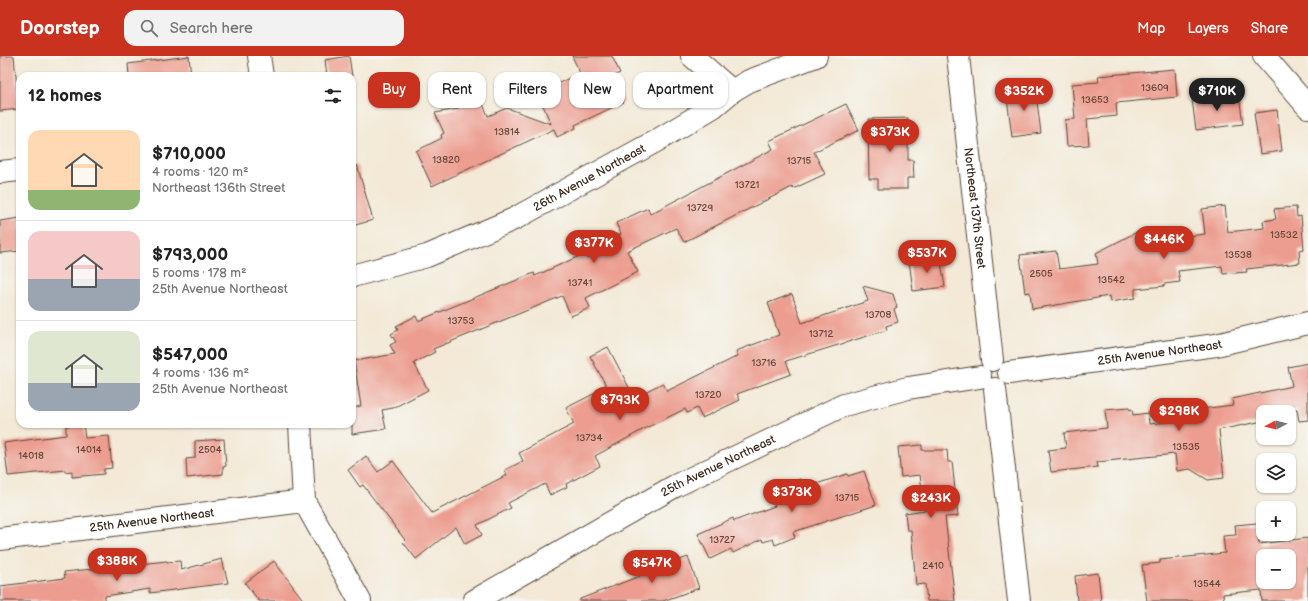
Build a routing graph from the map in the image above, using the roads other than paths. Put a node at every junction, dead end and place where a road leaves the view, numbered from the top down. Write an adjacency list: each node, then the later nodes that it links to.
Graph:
1 (259, 56): 6 (street)
2 (692, 56): 7 (street)
3 (816, 56): 7 (street, 26th Avenue Northeast)
4 (958, 56): 13 (street, Northeast 137th Street)
5 (1264, 56): 8 (street)
6 (261, 72)
7 (732, 91): 11 (street, 26th Avenue Northeast)
8 (1308, 107)
9 (16, 170): 10 (street)
10 (0, 172)
11 (356, 275)
12 (1308, 323): 13 (street, 25th Avenue Northeast)
13 (994, 375): 18 (street, 25th Avenue Northeast); 19 (street, Northeast 137th Street)
14 (300, 428): 15 (street)
15 (304, 501): 16 (street, 25th Avenue Northeast); 17 (street)
16 (0, 539)
17 (360, 601)
18 (474, 601)
19 (1019, 601)

